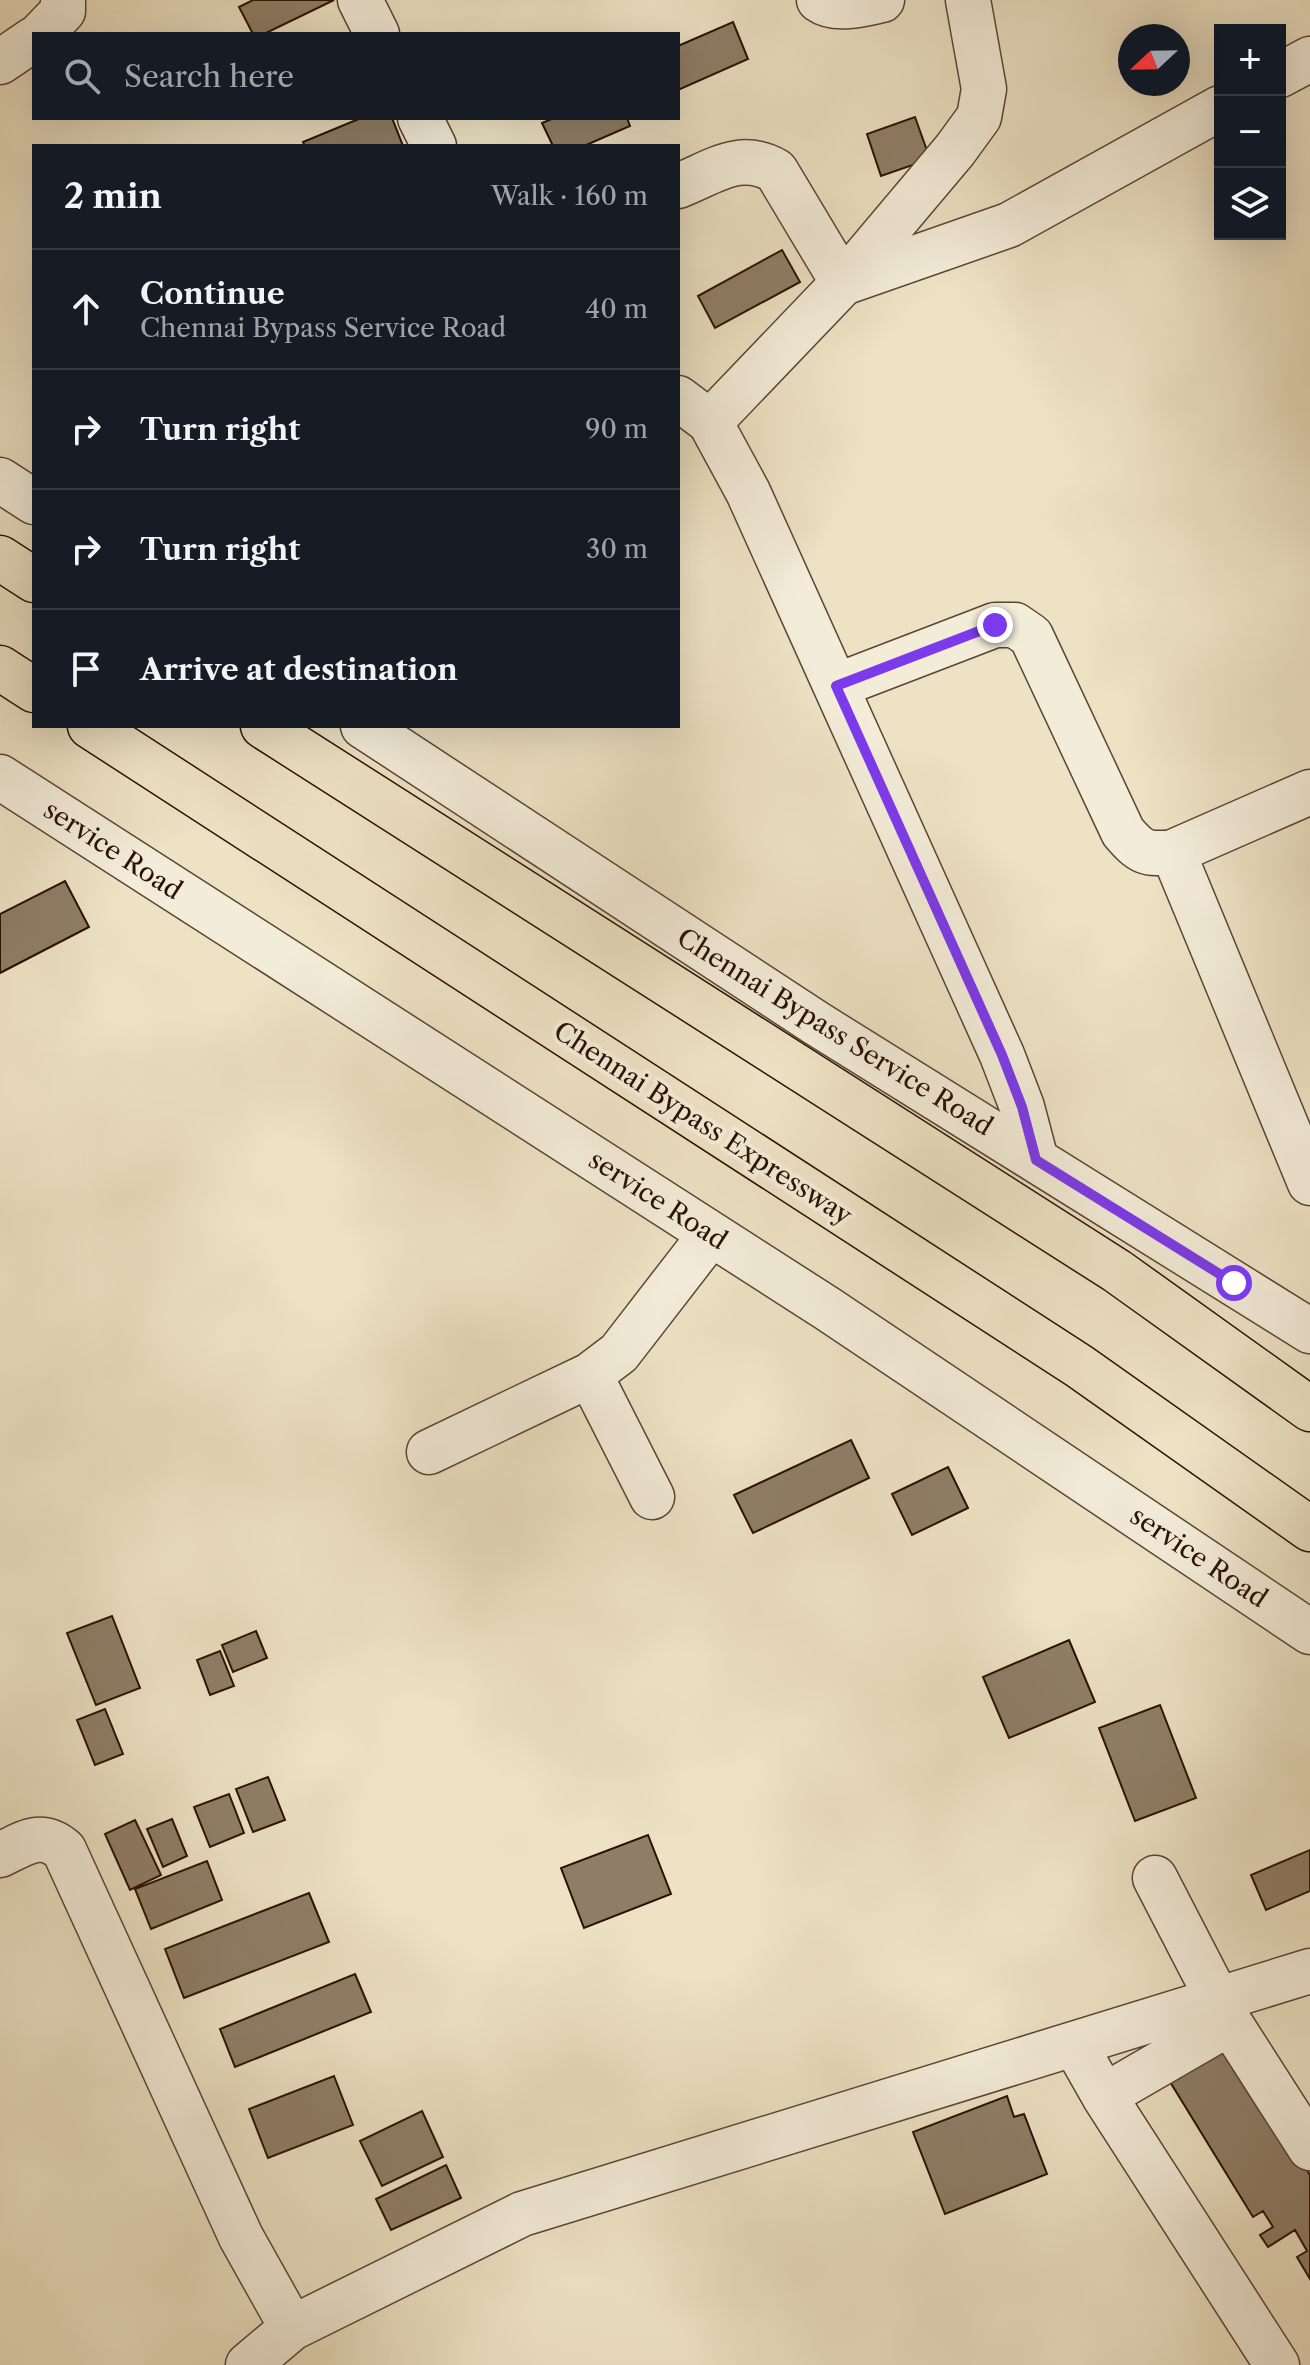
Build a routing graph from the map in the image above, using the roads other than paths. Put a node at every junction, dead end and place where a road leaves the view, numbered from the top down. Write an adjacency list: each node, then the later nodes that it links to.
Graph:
1 (63, 0): 6 (street)
2 (360, 0): 7 (street)
3 (819, 0): 4 (street)
4 (882, 0)
5 (968, 0): 16 (street)
6 (43, 32)
7 (376, 32)
8 (32, 40): 10 (street)
9 (1310, 59): 11 (street)
10 (0, 62)
11 (1286, 72)
12 (1214, 111): 16 (street)
13 (421, 120): 14 (street)
14 (433, 144)
15 (680, 185): 16 (street)
16 (843, 283): 17 (street)
17 (694, 410): 23 (street)
18 (0, 480): 19 (street)
19 (32, 501)
20 (0, 558): 21 (highway)
21 (32, 579)
22 (0, 668): 24 (highway)
23 (836, 686): 30 (street); 31 (street)
24 (32, 689)
25 (93, 728): 39 (highway, Chennai Bypass Expressway)
26 (266, 728): 36 (highway)
27 (366, 728): 31 (street, Chennai Bypass Service Road)
28 (0, 777): 33 (street, service Road)
29 (1310, 792): 30 (street)
30 (1173, 852): 32 (street)
31 (1036, 1160): 34 (street, Chennai Bypass Service Road)
32 (1310, 1183)
33 (711, 1234): 35 (street); 40 (street, service Road)
34 (1310, 1331)
35 (590, 1375): 37 (street); 38 (street)
36 (1310, 1409)
37 (429, 1452)
38 (652, 1497)
39 (1310, 1529)
40 (1310, 1632)
41 (0, 1855): 48 (street)
42 (1155, 1878): 44 (street)
43 (1310, 1971): 44 (street)
44 (1223, 2011): 45 (street); 46 (street); 47 (street)
45 (1075, 2045): 46 (street); 48 (street)
46 (1104, 2096): 50 (street)
47 (1310, 2148)
48 (292, 2328): 49 (street)
49 (248, 2365)
50 (1277, 2365)

